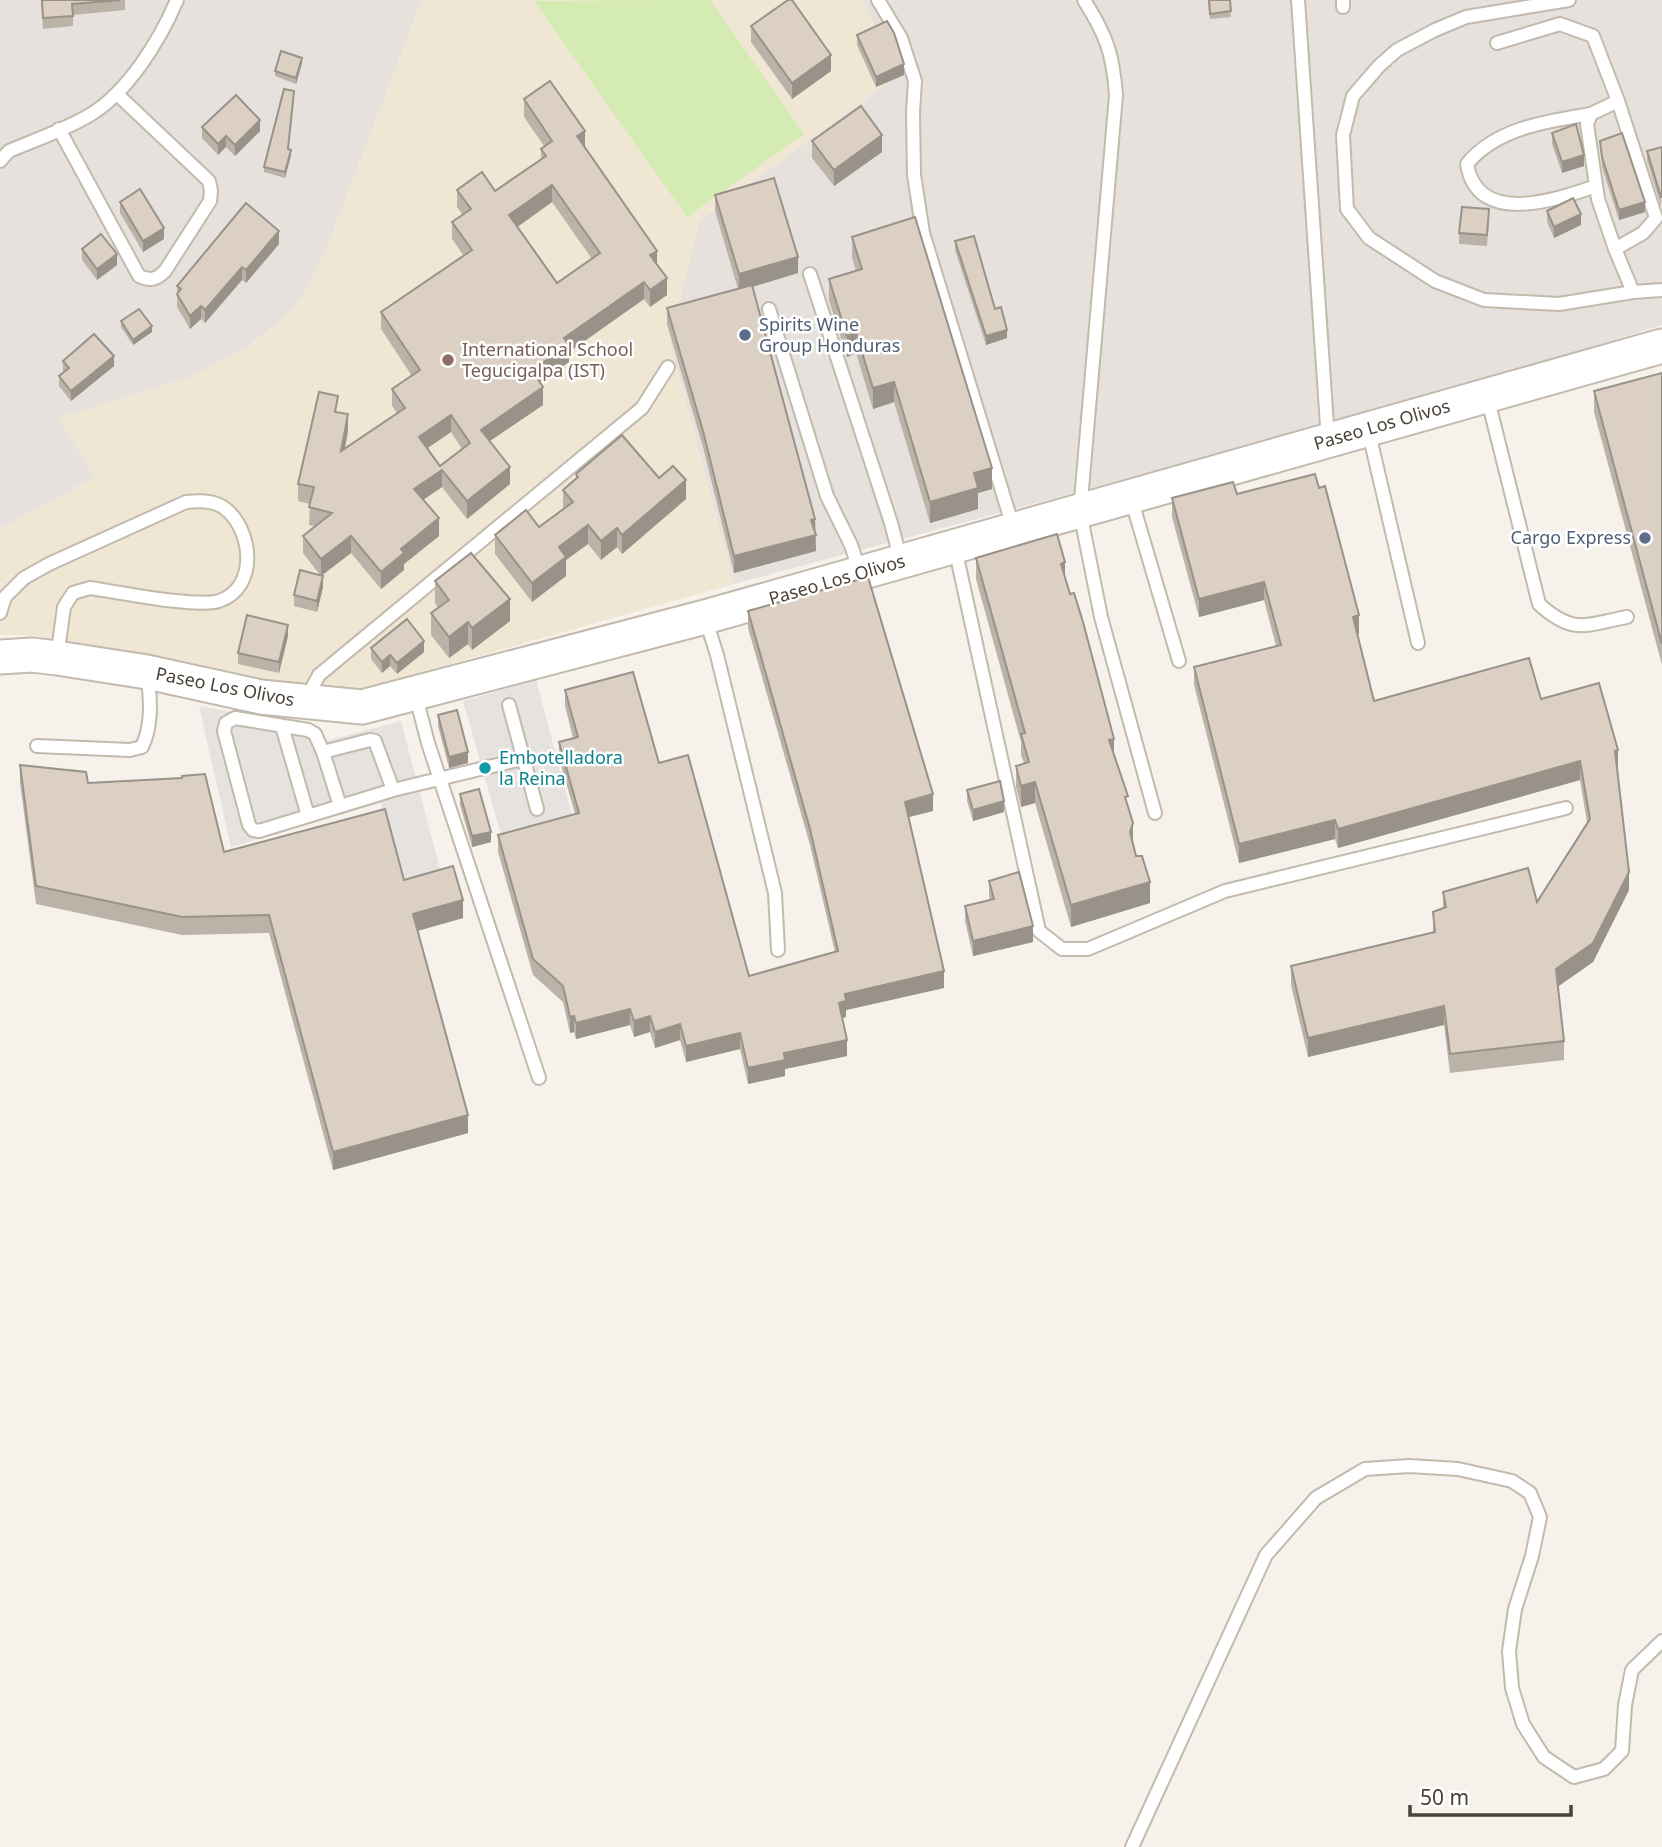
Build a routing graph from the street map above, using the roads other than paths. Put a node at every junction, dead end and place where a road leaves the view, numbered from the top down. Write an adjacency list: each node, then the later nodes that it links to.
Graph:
1 (177, 0): 7 (lane)
2 (878, 0): 25 (lane)
3 (1084, 0): 24 (lane)
4 (1298, 0): 22 (lane)
5 (1569, 0): 16 (lane)
6 (1497, 43): 8 (lane)
7 (117, 94): 10 (lane); 10 (lane)
8 (1618, 101): 9 (lane); 13 (lane)
9 (1591, 114): 12 (lane); 12 (lane)
10 (59, 129): 11 (lane)
11 (0, 161)
12 (1597, 186): 13 (lane)
13 (1615, 249): 16 (lane)
14 (810, 274): 27 (lane)
15 (1662, 290): 16 (lane)
16 (1633, 292)
17 (769, 309): 28 (lane)
18 (1662, 346): 20 (street, Paseo Los Olivos)
19 (668, 367): 39 (lane)
20 (1486, 396): 21 (street, Paseo Los Olivos); 31 (lane)
21 (1368, 429): 22 (street, Paseo Los Olivos); 32 (lane)
22 (1328, 441): 23 (street, Paseo Los Olivos)
23 (1131, 498): 24 (street, Paseo Los Olivos); 35 (lane)
24 (1080, 512): 25 (street, Paseo Los Olivos); 48 (lane)
25 (1014, 531): 26 (street, Paseo Los Olivos)
26 (955, 547): 27 (street, Paseo Los Olivos); 46 (lane)
27 (901, 562): 28 (street, Paseo Los Olivos)
28 (860, 572): 30 (street, Paseo Los Olivos)
29 (0, 613): 34 (lane)
30 (705, 617): 37 (street, Paseo Los Olivos); 50 (lane)
31 (1627, 617)
32 (1418, 643)
33 (0, 653): 34 (street, Paseo Los Olivos)
34 (57, 658): 36 (street, Paseo Los Olivos)
35 (1179, 662)
36 (147, 672): 39 (street, Paseo Los Olivos); 40 (lane)
37 (415, 693): 39 (street, Paseo Los Olivos); 43 (lane)
38 (509, 705): 42 (lane)
39 (293, 714): 41 (lane); 49 (lane); 49 (lane)
40 (37, 746)
41 (323, 752): 44 (lane); 45 (lane)
42 (522, 759): 43 (lane); 47 (lane)
43 (441, 779): 44 (lane); 51 (lane)
44 (393, 790): 45 (lane)
45 (340, 806): 49 (lane)
46 (1566, 808)
47 (537, 809)
48 (1155, 813)
49 (308, 816)
50 (778, 950)
51 (539, 1078)
52 (1662, 1641): 53 (lane)
53 (1132, 1847)

